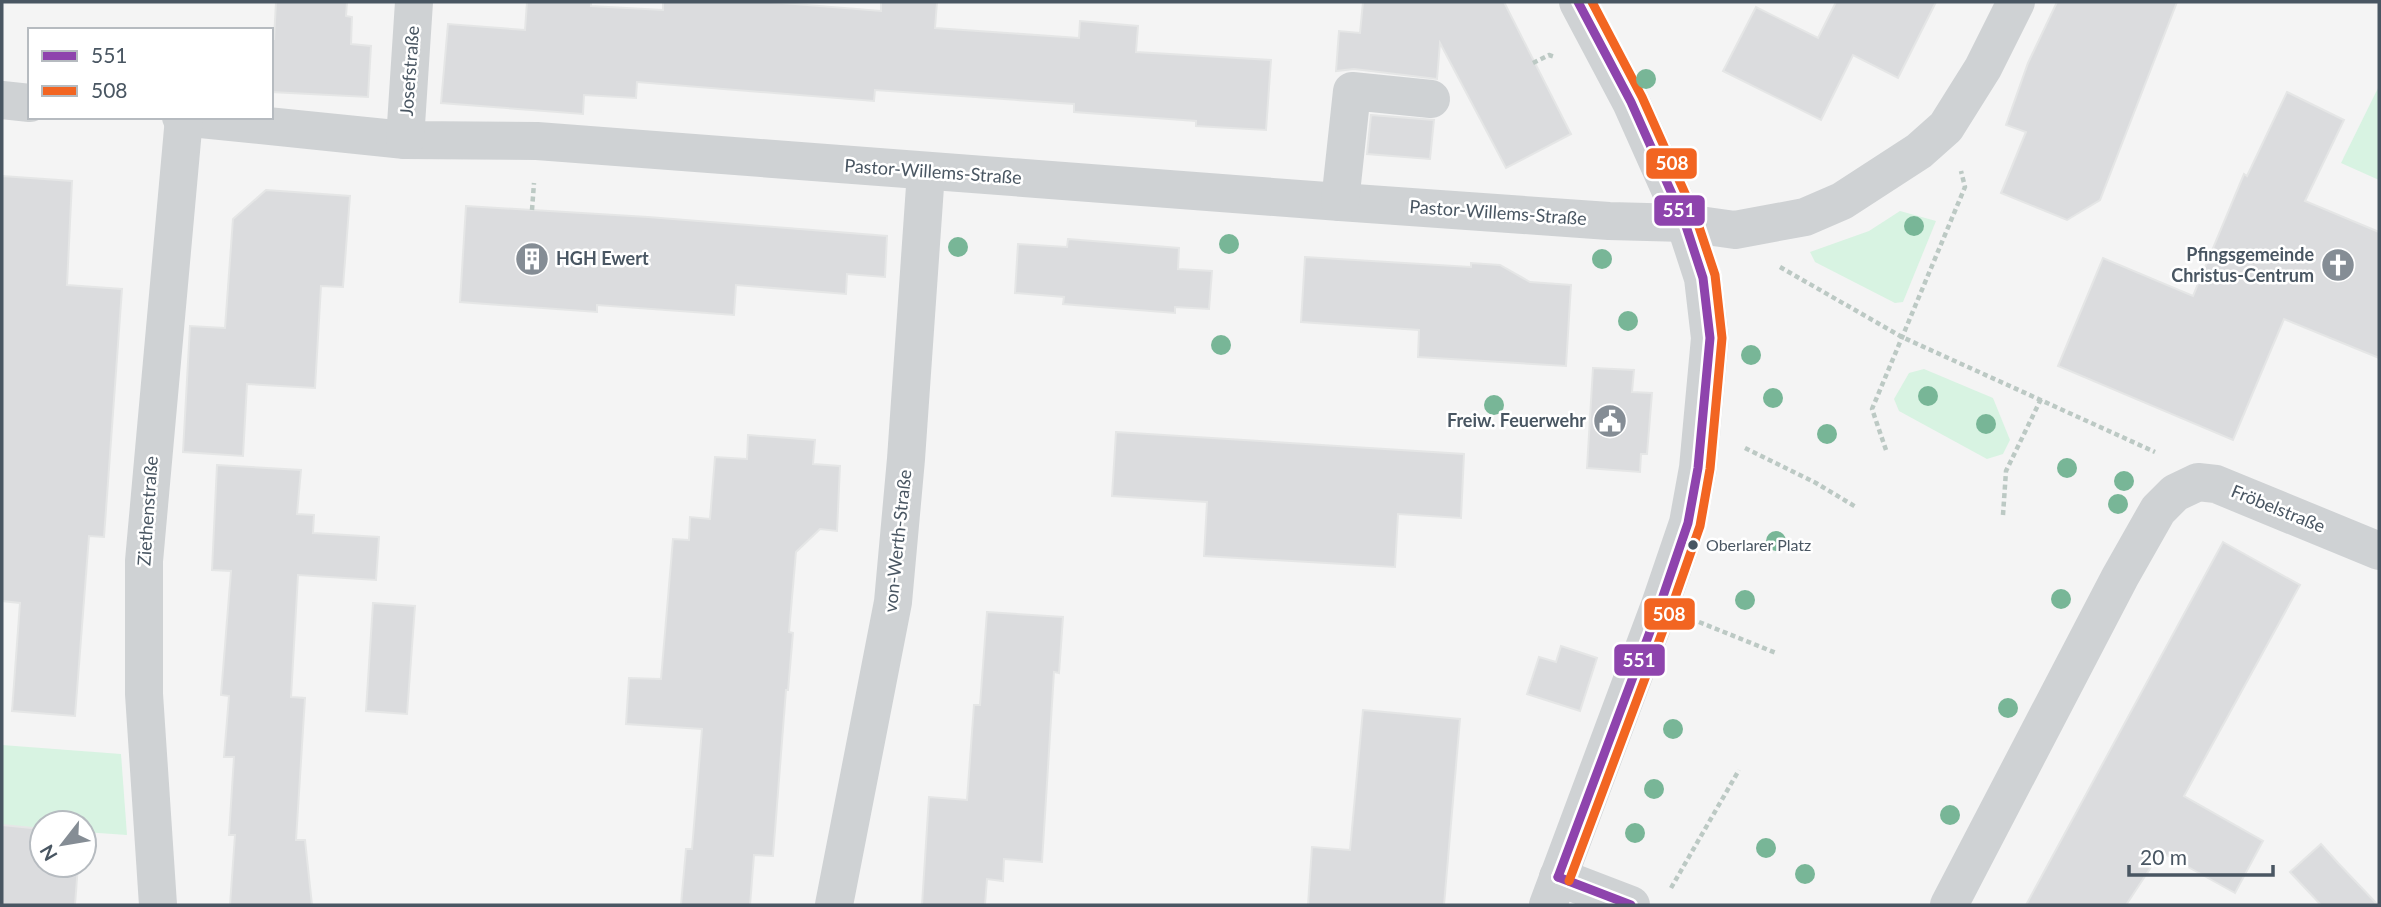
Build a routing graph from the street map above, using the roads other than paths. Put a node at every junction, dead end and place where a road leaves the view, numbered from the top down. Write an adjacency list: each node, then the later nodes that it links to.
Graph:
1 (414, 2): 9 (street, Josefstraße)
2 (1578, 2): 12 (street)
3 (2016, 2): 12 (street, Pastor-Willems-Straße)
4 (1431, 99): 11 (street)
5 (2, 100): 6 (street)
6 (28, 103)
7 (183, 119): 16 (street, Ziethenstraße)
8 (202, 119): 9 (street, Pastor-Willems-Straße)
9 (405, 140): 10 (street, Pastor-Willems-Straße)
10 (926, 172): 11 (street, Pastor-Willems-Straße); 17 (street, von-Werth-Straße)
11 (1340, 202): 12 (street, Pastor-Willems-Straße)
12 (1685, 223): 14 (street)
13 (2379, 551): 18 (street, Fröbelstraße)
14 (1553, 891): 15 (street)
15 (1649, 900)
16 (158, 905)
17 (834, 905)
18 (1949, 905)

